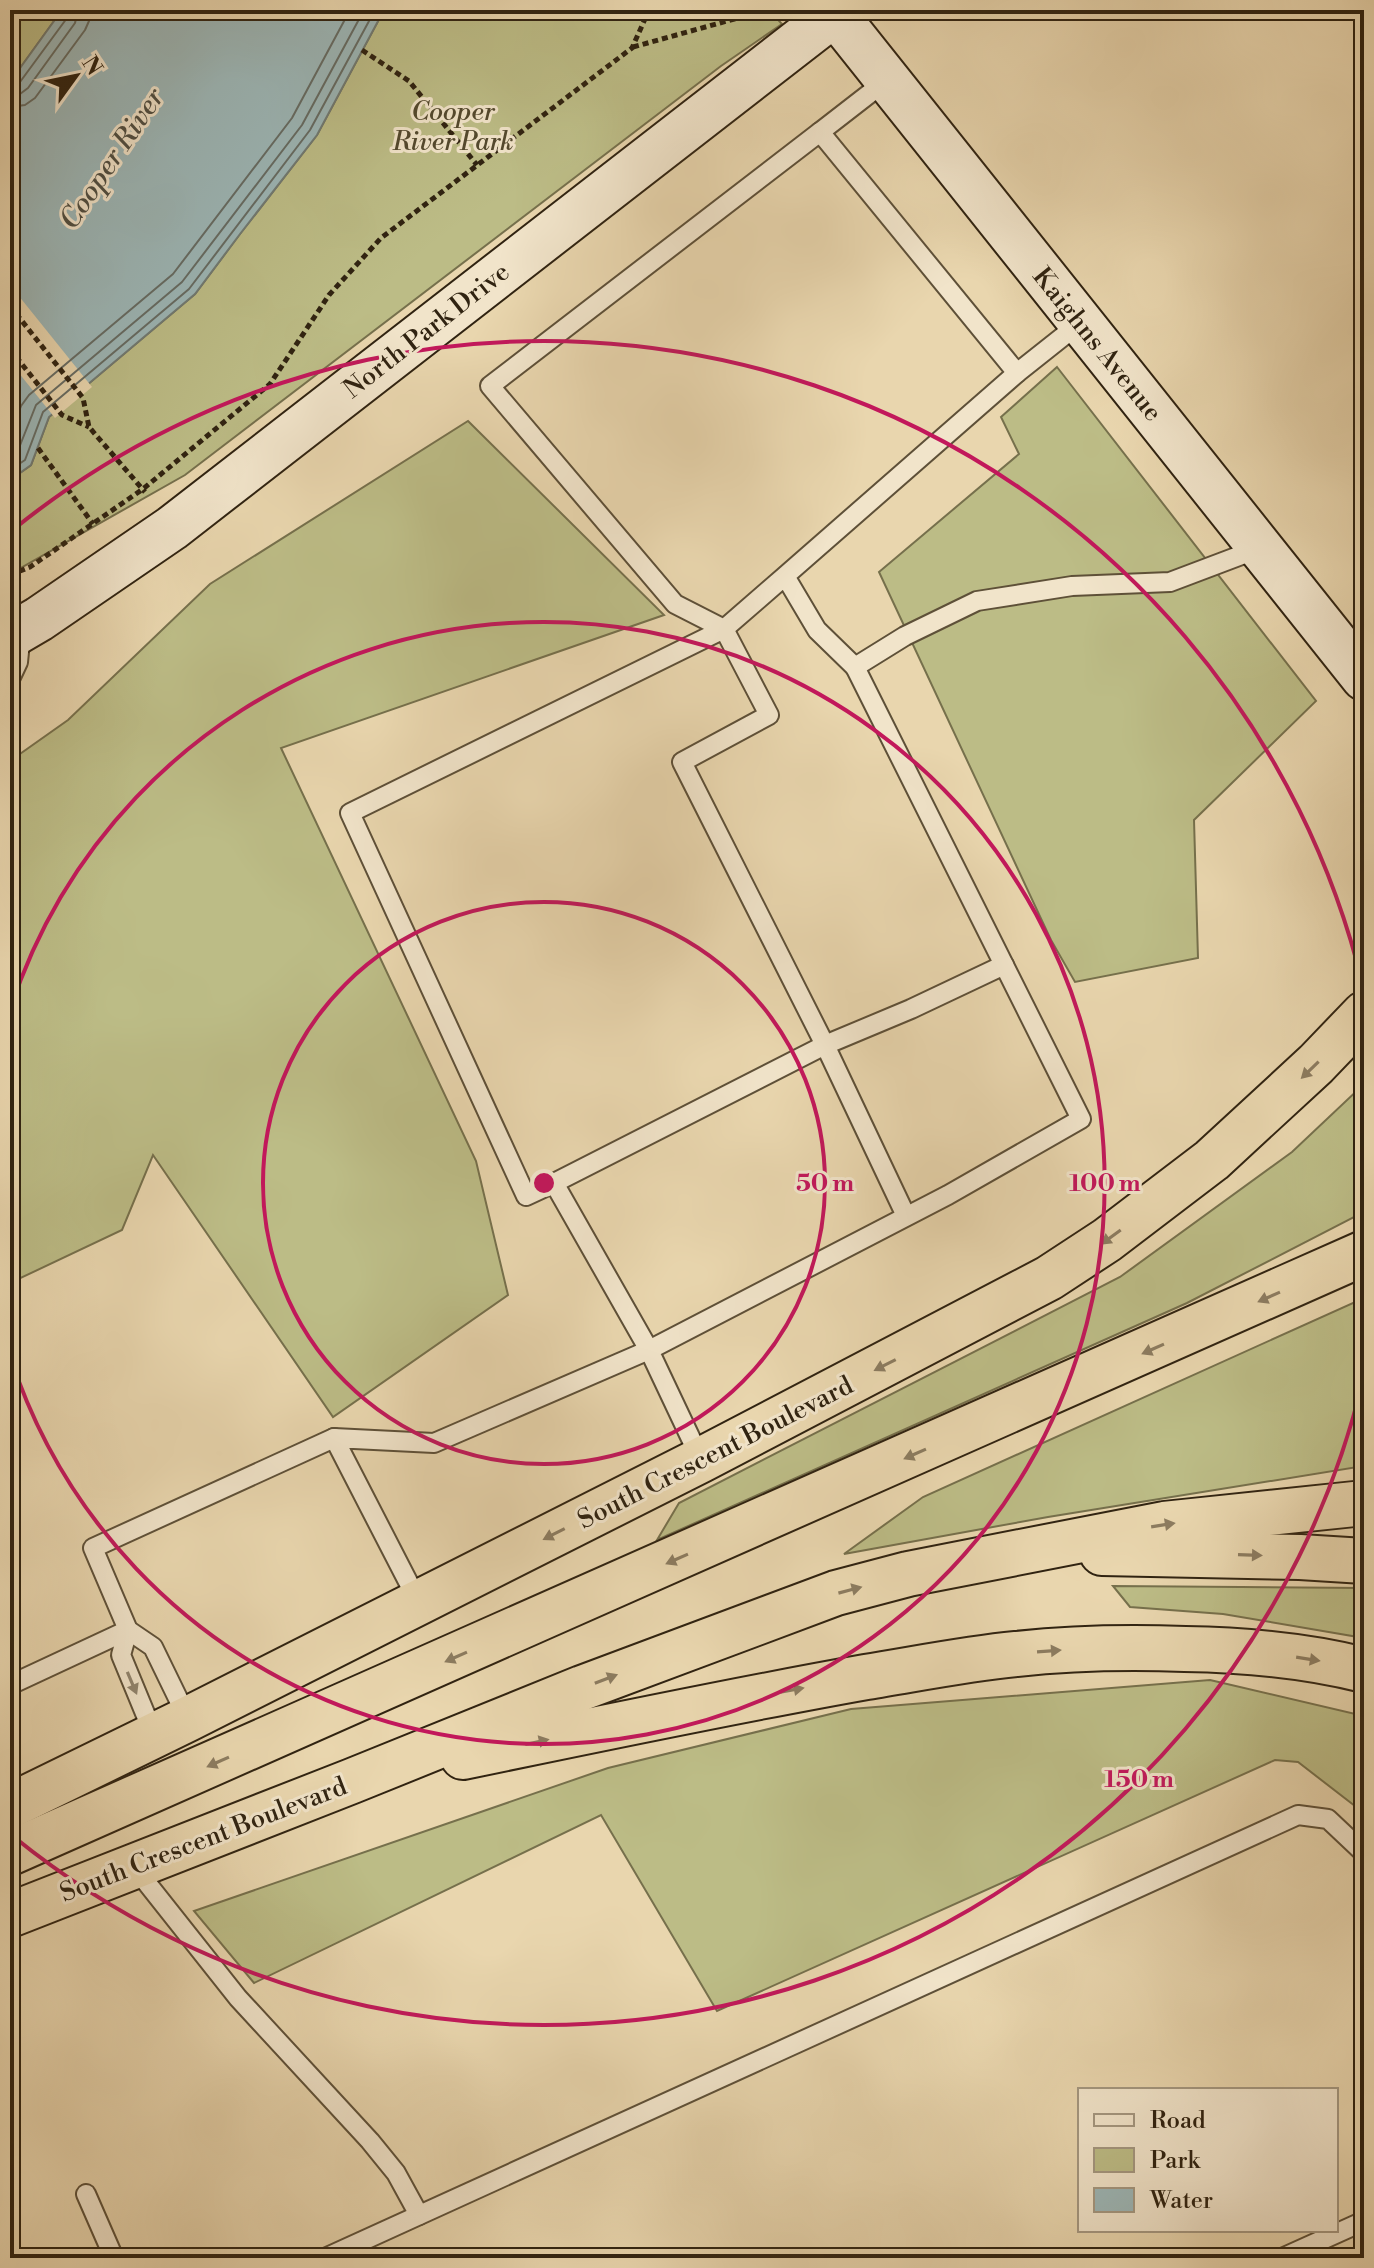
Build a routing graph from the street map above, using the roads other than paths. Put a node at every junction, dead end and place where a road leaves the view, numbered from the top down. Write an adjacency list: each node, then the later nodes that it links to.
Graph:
1 (833, 12): 2 (street, Kaighns Avenue); 9 (street, North Park Drive)
2 (887, 80): 3 (lane); 4 (street, Kaighns Avenue)
3 (820, 132): 5 (lane); 8 (lane)
4 (1080, 322): 5 (lane); 6 (street, Kaighns Avenue)
5 (1017, 373): 7 (lane)
6 (1260, 548): 10 (lane); 11 (street, Kaighns Avenue)
7 (785, 576): 8 (lane); 10 (lane)
8 (724, 629): 15 (lane); 16 (lane)
9 (16, 632): 12 (lane)
10 (855, 667): 13 (lane)
11 (1364, 678)
12 (10, 679)
13 (1004, 965): 15 (lane); 17 (lane)
14 (1364, 1014): 21 (highway, South Crescent Boulevard, one-way to 21)
15 (825, 1045): 16 (lane); 17 (lane)
16 (554, 1183): 19 (lane)
17 (906, 1216): 19 (lane)
18 (1364, 1253): 32 (highway, one-way to 32)
19 (649, 1350): 20 (lane); 21 (lane)
20 (334, 1438): 25 (lane); 26 (lane)
21 (701, 1460): 25 (highway, South Crescent Boulevard, one-way to 25)
22 (1364, 1503): 23 (highway, South Crescent Boulevard, one-way to 22)
23 (1032, 1551): 24 (highway, one-way to 24); 30 (highway, South Crescent Boulevard, one-way to 23)
24 (1364, 1561)
25 (419, 1603): 29 (highway, South Crescent Boulevard)
26 (128, 1630): 28 (lane); 29 (lane); 29 (lane, one-way to 29)
27 (1364, 1670): 30 (highway, one-way to 27)
28 (10, 1685)
29 (171, 1727): 31 (highway, South Crescent Boulevard)
30 (352, 1781): 34 (highway, South Crescent Boulevard)
31 (10, 1806)
32 (10, 1853)
33 (1364, 1853): 37 (lane)
34 (134, 1865): 35 (highway, South Crescent Boulevard); 37 (lane)
35 (10, 1915)
36 (86, 2194): 41 (lane)
37 (419, 2215): 42 (lane)
38 (1364, 2221): 43 (lane)
39 (10, 2251): 40 (lane)
40 (13, 2258)
41 (114, 2258)
42 (325, 2258)
43 (1282, 2258)

